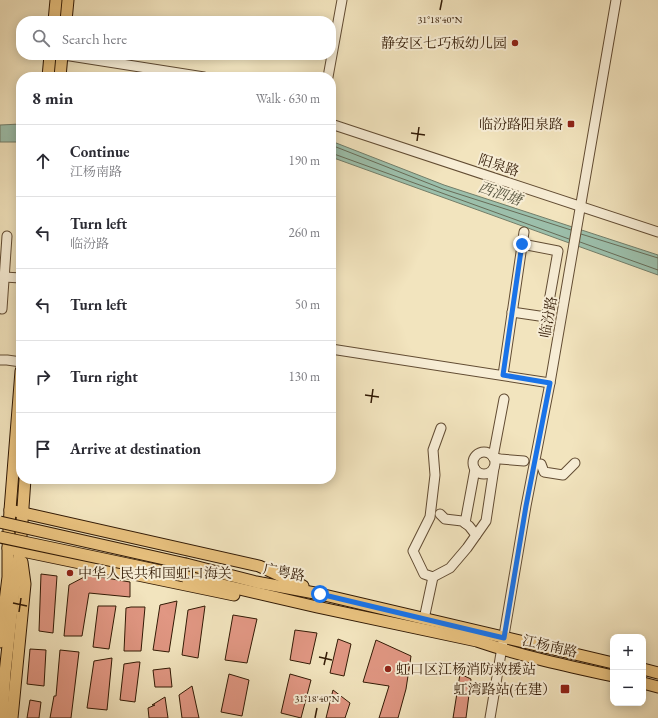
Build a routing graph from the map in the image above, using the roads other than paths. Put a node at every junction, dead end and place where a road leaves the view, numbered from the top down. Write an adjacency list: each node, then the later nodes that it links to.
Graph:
1 (56, 0): 5 (main road)
2 (68, 0): 6 (main road)
3 (342, 0): 7 (street)
4 (616, 0): 17 (street, 临汾路)
5 (54, 16)
6 (66, 16)
7 (336, 33)
8 (50, 60): 12 (main road)
9 (62, 60): 13 (main road)
10 (95, 60): 14 (street)
11 (331, 60): 15 (street)
12 (48, 72)
13 (61, 72)
14 (172, 72)
15 (329, 72)
16 (336, 126): 17 (street, 阳泉路)
17 (580, 209): 19 (street, 阳泉路); 30 (street, 临汾路)
18 (524, 232): 21 (street)
19 (658, 232)
20 (7, 236): 22 (street)
21 (522, 244): 25 (street); 25 (street)
22 (2, 277): 23 (street); 24 (street)
23 (16, 278)
24 (2, 309)
25 (512, 312): 29 (street)
26 (336, 350): 29 (street)
27 (0, 360): 28 (street)
28 (16, 361)
29 (503, 375): 30 (street)
30 (550, 383): 55 (street, 临汾路)
31 (504, 399): 34 (street)
32 (442, 428): 50 (street)
33 (16, 434): 41 (main road)
34 (493, 457): 35 (street); 38 (street); 39 (street)
35 (524, 461)
36 (575, 463): 37 (street)
37 (541, 464)
38 (494, 468): 39 (street); 46 (street)
39 (475, 469): 45 (street)
40 (25, 484): 42 (main road)
41 (10, 510): 42 (main road, 广粤路); 48 (main road)
42 (23, 513): 49 (main road); 52 (main road, 广粤路)
43 (440, 514): 45 (street)
44 (0, 522): 52 (main road, 广粤路, bridge)
45 (466, 523): 46 (street)
46 (476, 535): 50 (street)
47 (0, 537): 53 (main road, 广粤路, bridge)
48 (8, 548): 49 (main road); 51 (main road); 56 (main road)
49 (20, 550): 53 (main road); 64 (main road); 65 (main road)
50 (433, 577): 54 (street)
51 (0, 591)
52 (320, 594): 54 (main road, 江杨南路)
53 (317, 607): 57 (main road, 江杨南路)
54 (424, 619): 55 (main road, 江杨南路)
55 (504, 638): 57 (street, 临汾路); 58 (main road, 江杨南路)
56 (0, 642)
57 (502, 650): 61 (main road, 江杨南路); 66 (street, 临汾路)
58 (610, 662)
59 (646, 671): 60 (main road)
60 (658, 673)
61 (610, 675)
62 (646, 684): 63 (main road)
63 (658, 687)
64 (2, 718)
65 (12, 718)
66 (490, 718)

